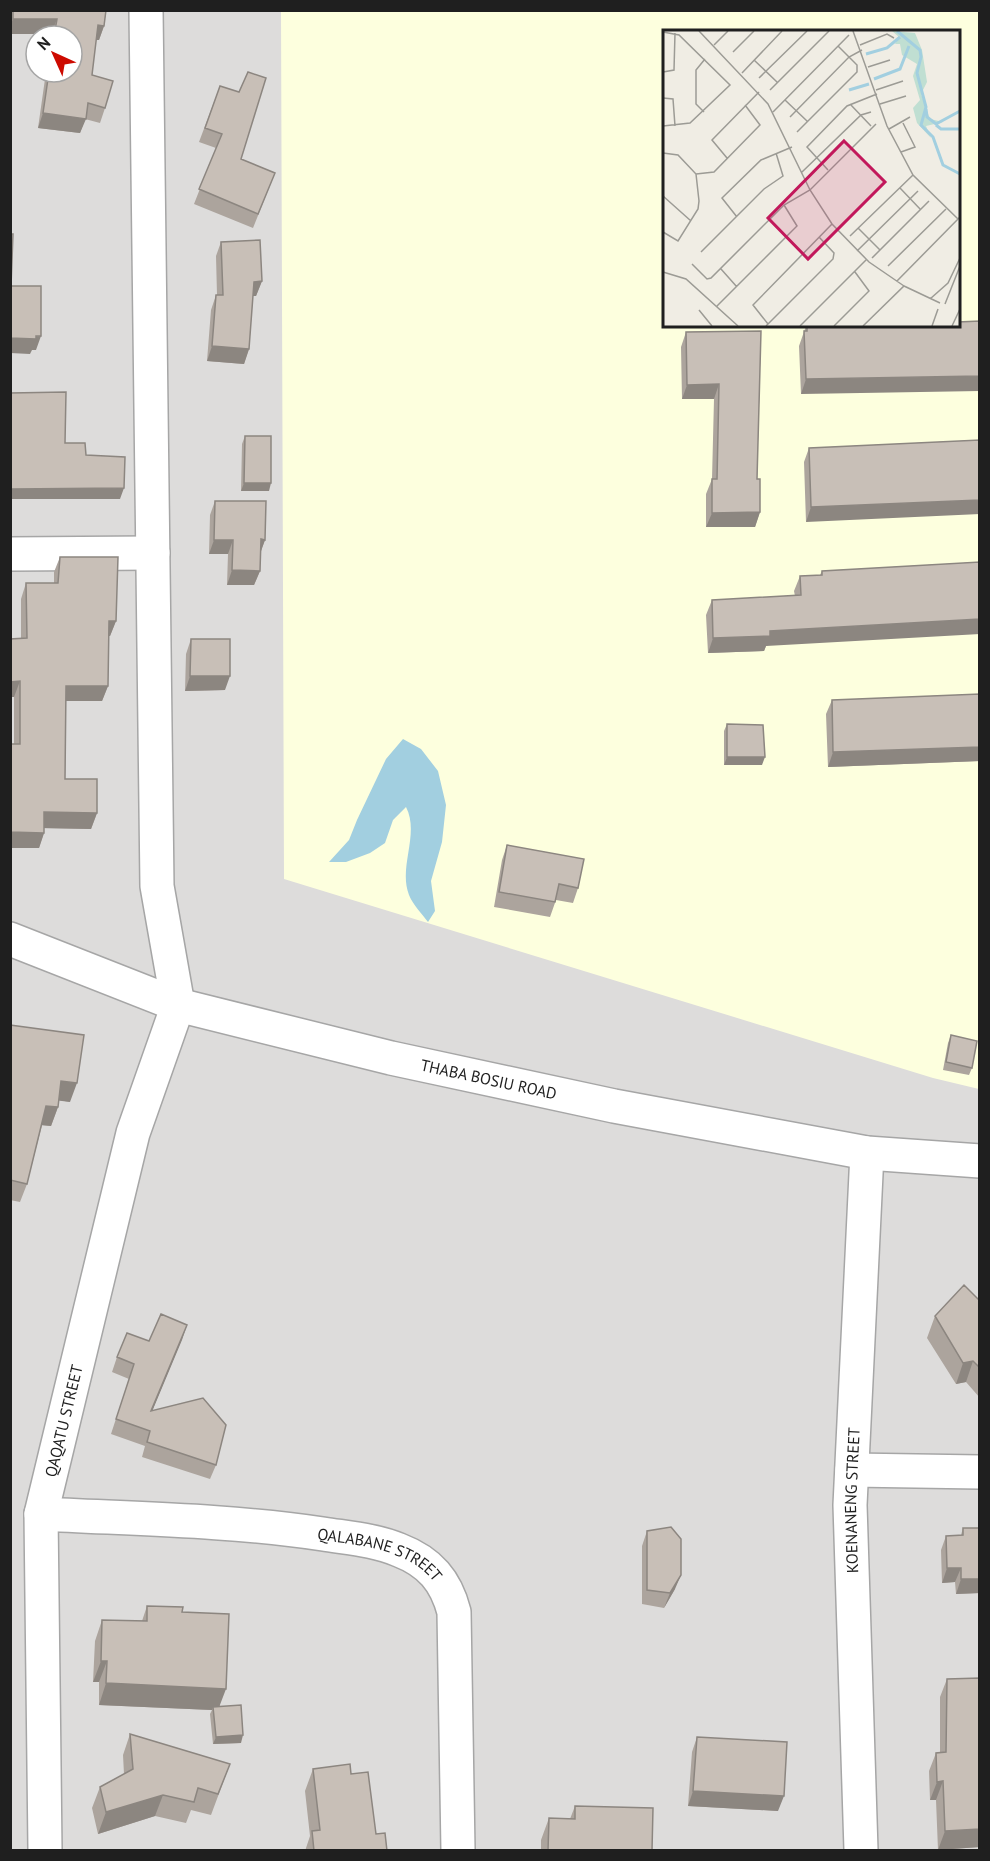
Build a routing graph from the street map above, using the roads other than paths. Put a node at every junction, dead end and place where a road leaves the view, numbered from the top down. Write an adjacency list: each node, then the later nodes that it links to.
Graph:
1 (146, 10): 2 (street)
2 (153, 553): 3 (street); 5 (street)
3 (10, 554)
4 (10, 939): 5 (street, THABA BOSIU ROAD)
5 (178, 1005): 6 (street, THABA BOSIU ROAD); 10 (street, QAQATU STREET)
6 (867, 1152): 7 (street, THABA BOSIU ROAD); 8 (street, KOENANENG STREET)
7 (980, 1161)
8 (852, 1470): 9 (street); 13 (street, KOENANENG STREET)
9 (980, 1472)
10 (41, 1514): 11 (street, QAQATU STREET); 12 (street, QALABANE STREET)
11 (45, 1851)
12 (458, 1851)
13 (861, 1851)

